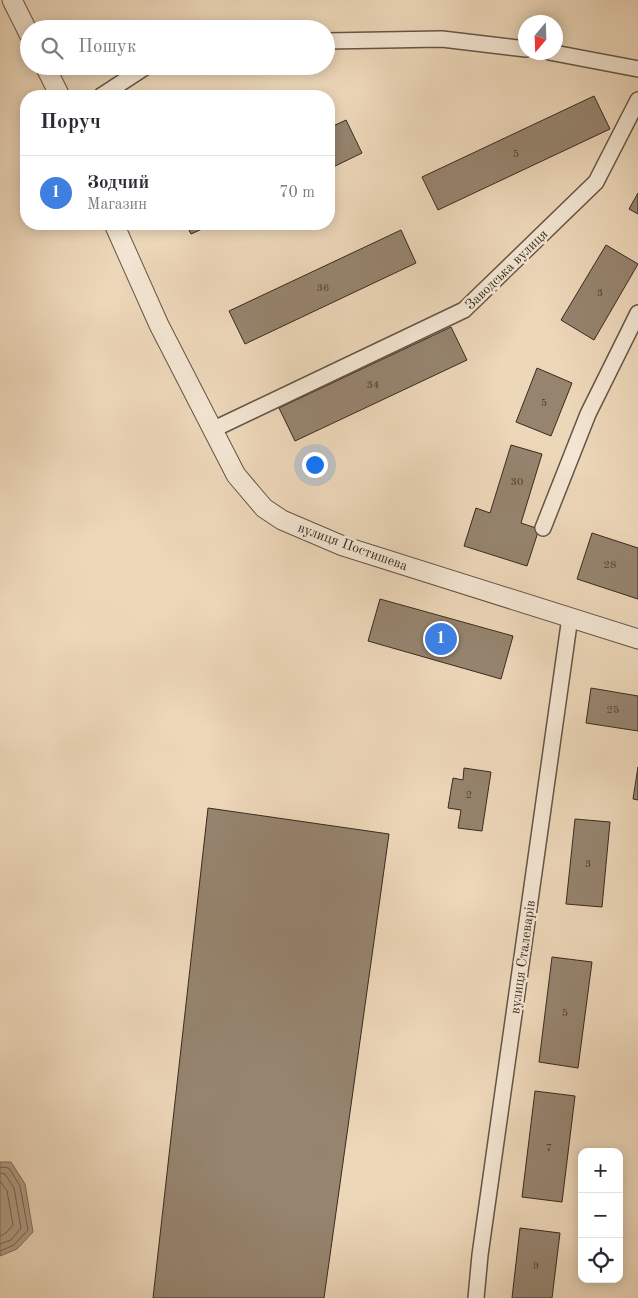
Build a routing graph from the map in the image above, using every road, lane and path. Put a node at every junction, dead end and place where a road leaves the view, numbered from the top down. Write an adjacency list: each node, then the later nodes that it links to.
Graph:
1 (12, 0): 2 (street)
2 (22, 20)
3 (335, 41): 4 (street)
4 (518, 48)
5 (563, 55): 6 (street)
6 (638, 69)
7 (50, 75): 9 (street)
8 (132, 75): 10 (street)
9 (57, 90)
10 (110, 90)
11 (638, 100): 14 (street, Заводська вулиця)
12 (117, 230): 14 (street, вулиця Постишева)
13 (638, 313): 15 (street)
14 (212, 430): 16 (street, вулиця Постишева)
15 (543, 528)
16 (570, 617): 17 (street, вулиця Постишева); 18 (street, вулиця Сталеварів)
17 (638, 639)
18 (476, 1298)

